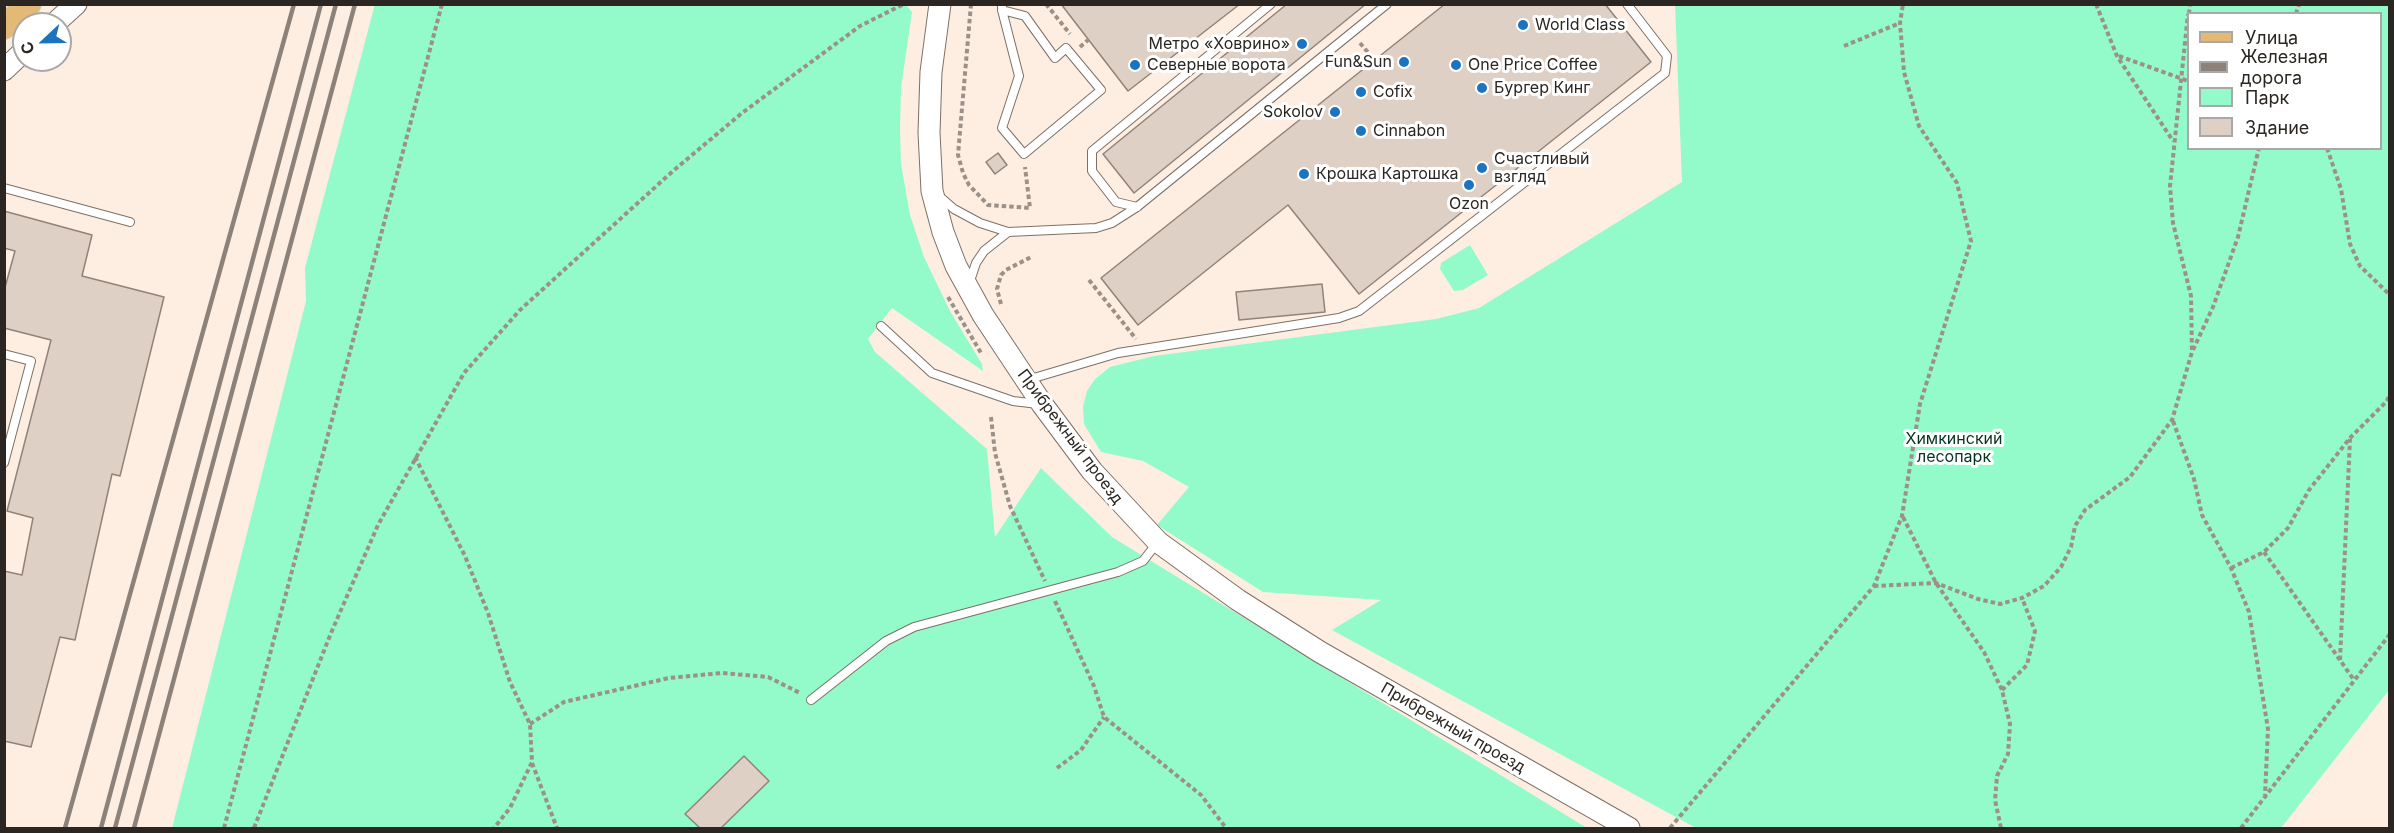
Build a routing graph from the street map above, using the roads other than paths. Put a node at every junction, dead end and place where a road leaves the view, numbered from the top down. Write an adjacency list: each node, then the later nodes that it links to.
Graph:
1 (29, 4): 7 (main road)
2 (940, 4): 9 (street, Прибрежный проезд)
3 (1271, 4): 10 (lane)
4 (1387, 4): 10 (lane)
5 (1627, 4): 16 (lane)
6 (1002, 7): 6 (lane)
7 (4, 27)
8 (4, 188): 11 (lane)
9 (933, 191): 12 (lane); 13 (street, Прибрежный проезд)
10 (1137, 207): 12 (lane)
11 (130, 222)
12 (1008, 232): 13 (lane)
13 (968, 290): 16 (street, Прибрежный проезд)
14 (880, 326): 17 (lane)
15 (4, 354): 18 (lane)
16 (1026, 381): 17 (street, Прибрежный проезд)
17 (1042, 404): 19 (street, Прибрежный проезд)
18 (4, 463)
19 (1158, 542): 20 (lane); 21 (street, Прибрежный проезд)
20 (810, 700)
21 (1629, 828)

